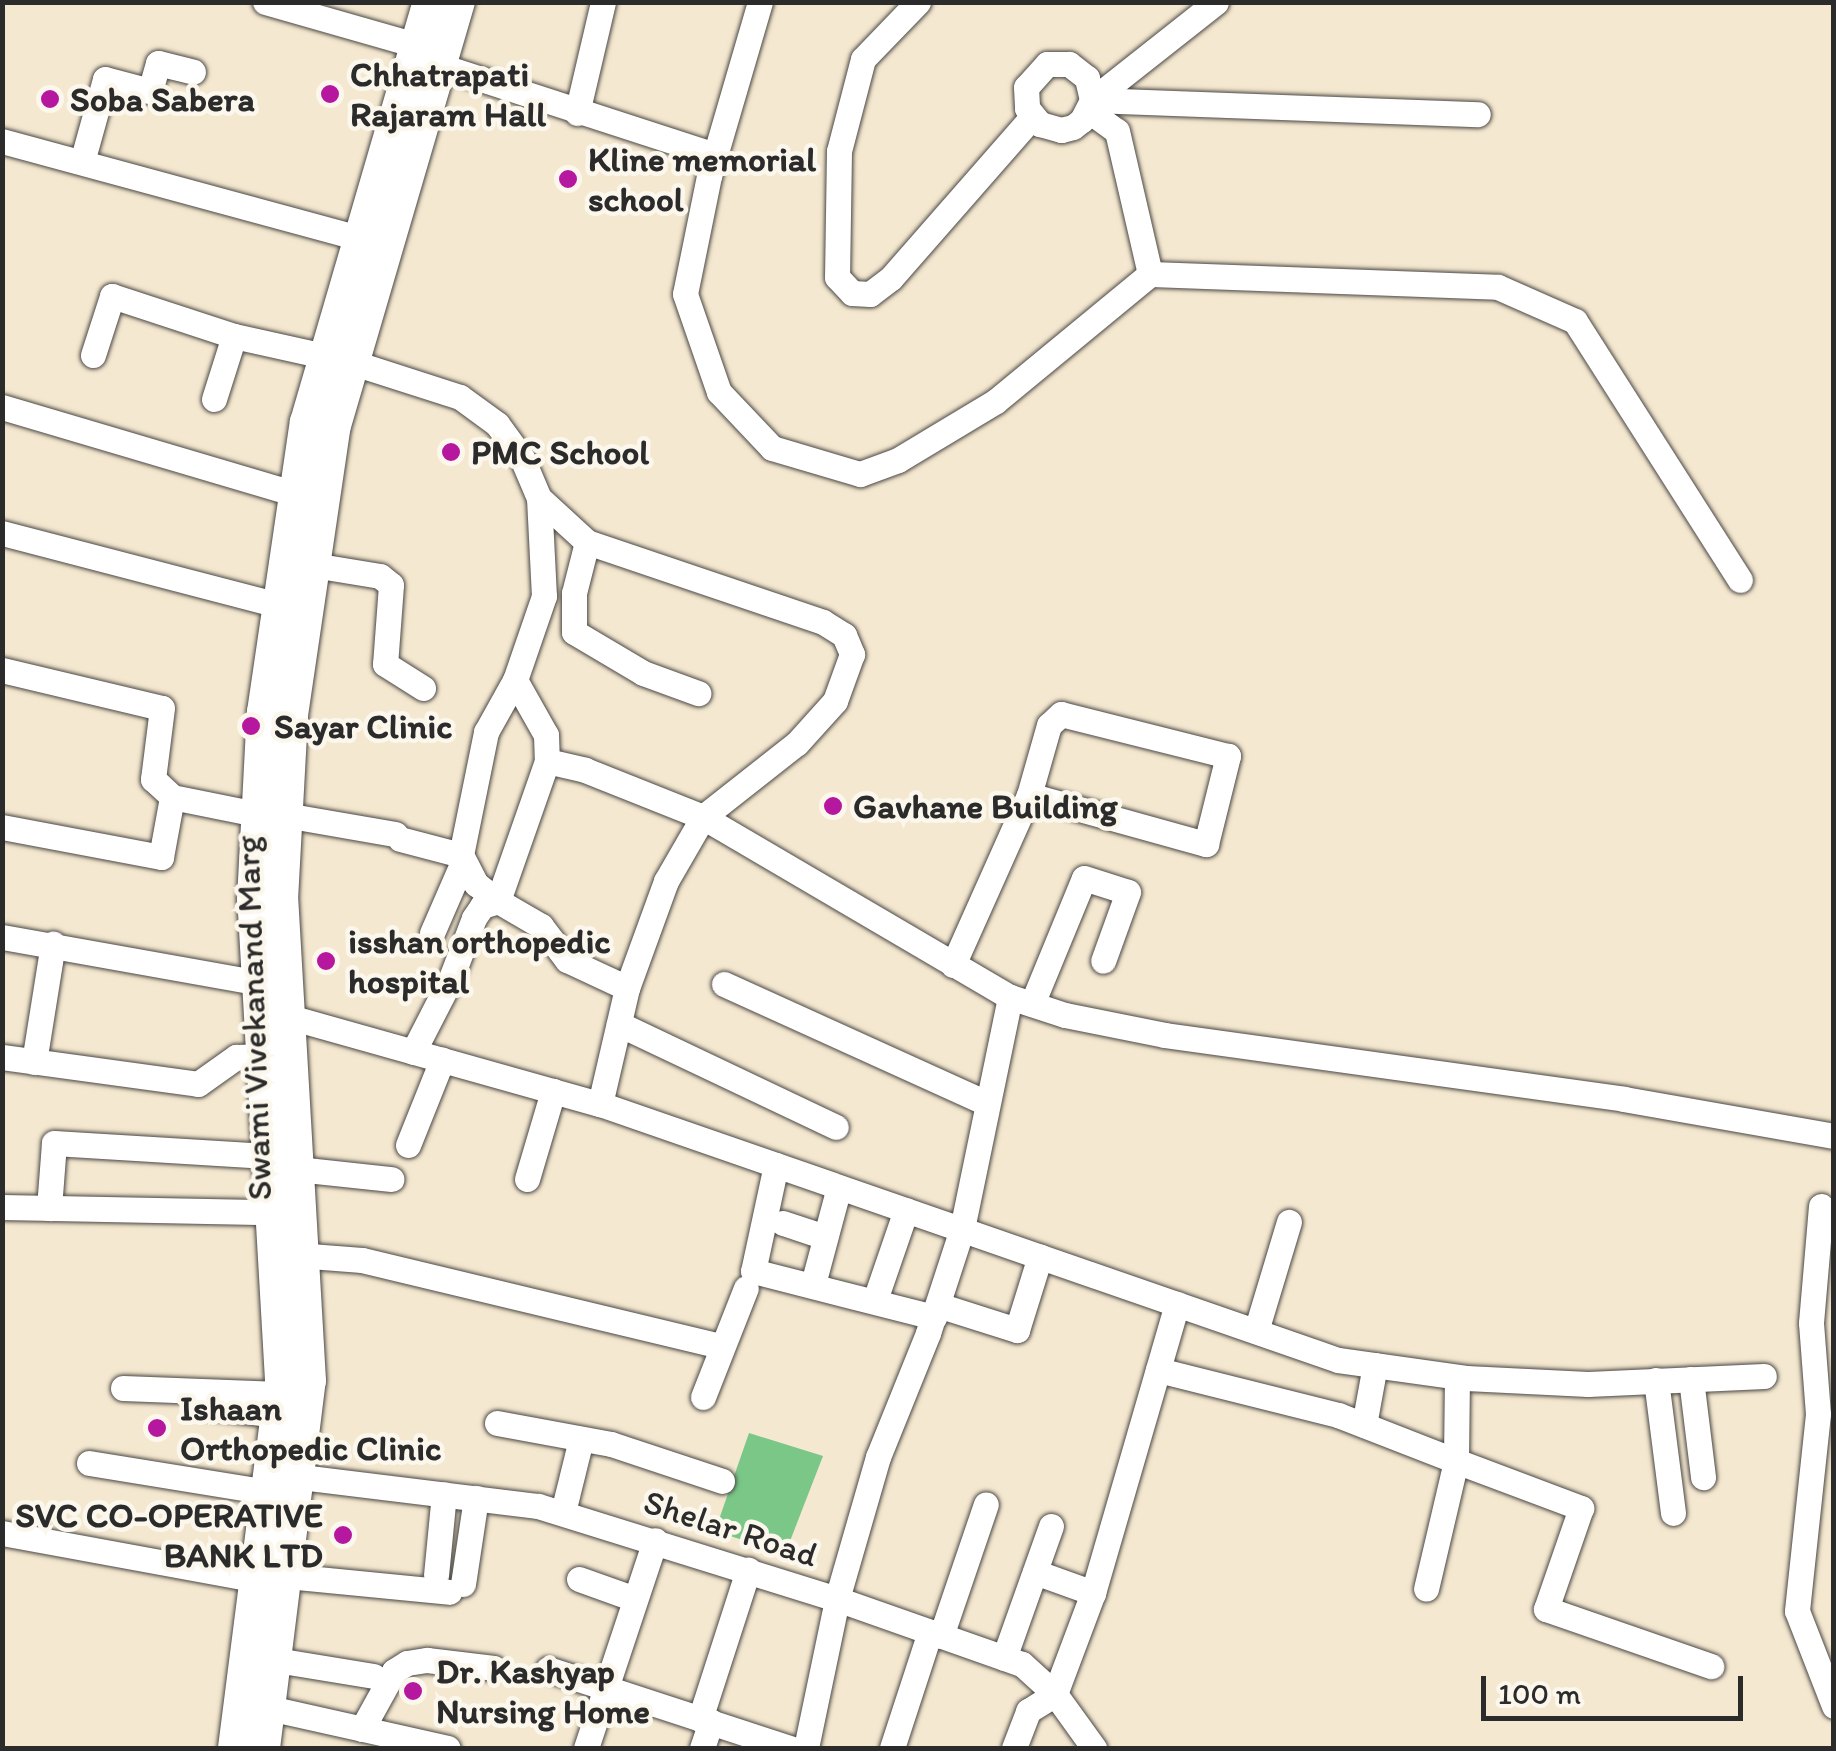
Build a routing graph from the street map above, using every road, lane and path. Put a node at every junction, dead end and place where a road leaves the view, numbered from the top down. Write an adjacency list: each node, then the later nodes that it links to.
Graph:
1 (265, 2): 8 (street)
2 (429, 2): 8 (main road, Swami Vivekanand Marg)
3 (459, 2): 8 (main road, Swami Vivekanand Marg)
4 (603, 2): 11 (street)
5 (760, 2): 15 (street)
6 (918, 2): 13 (street)
7 (1216, 2): 10 (street)
8 (428, 56): 11 (street); 17 (main road, Swami Vivekanand Marg)
9 (193, 72): 16 (street)
10 (1091, 105): 12 (street); 13 (street); 13 (street); 18 (street)
11 (577, 113): 15 (street)
12 (1478, 114)
13 (1032, 117)
14 (2, 141): 16 (street)
15 (715, 154): 18 (street)
16 (82, 162): 17 (street)
17 (372, 242): 21 (main road, Swami Vivekanand Marg)
18 (1150, 274): 29 (street)
19 (234, 336): 20 (street); 21 (street); 22 (street)
20 (93, 355)
21 (337, 360): 24 (main road, Swami Vivekanand Marg); 25 (street); 28 (main road, Swami Vivekanand Marg)
22 (214, 398)
23 (2, 407): 24 (street)
24 (293, 494): 30 (main road, Swami Vivekanand Marg)
25 (540, 498): 27 (street); 32 (street)
26 (2, 533): 30 (street)
27 (587, 542): 34 (street); 39 (street)
28 (312, 564): 33 (street); 38 (main road, Swami Vivekanand Marg)
29 (1740, 580)
30 (278, 604): 38 (main road, Swami Vivekanand Marg)
31 (2, 670): 37 (street)
32 (516, 680): 35 (street); 41 (street)
33 (422, 688)
34 (698, 692)
35 (546, 762): 39 (street); 42 (street)
36 (1029, 795): 36 (street); 47 (street)
37 (172, 797): 38 (street); 40 (street)
38 (270, 815): 41 (street); 48 (main road, Swami Vivekanand Marg); 52 (main road, Swami Vivekanand Marg)
39 (703, 817): 47 (street); 50 (street)
40 (2, 827)
41 (461, 859): 42 (street); 43 (street)
42 (498, 901): 50 (street); 54 (street)
43 (432, 933)
44 (2, 937): 45 (street)
45 (53, 944): 48 (street); 58 (street)
46 (1103, 961): 51 (street)
47 (954, 965): 51 (street)
48 (255, 982): 55 (main road, Swami Vivekanand Marg)
49 (724, 984): 60 (street)
50 (627, 988): 53 (street)
51 (1021, 1001): 60 (street); 63 (street)
52 (286, 1016): 54 (street); 65 (main road, Swami Vivekanand Marg)
53 (619, 1024): 61 (street); 62 (street)
54 (414, 1052): 57 (street)
55 (260, 1056): 58 (street); 65 (main road, Swami Vivekanand Marg)
56 (2, 1058): 58 (street)
57 (442, 1060): 59 (street); 64 (street)
58 (34, 1062)
59 (546, 1089): 61 (street); 67 (street)
60 (986, 1103): 77 (street)
61 (600, 1104): 66 (street)
62 (836, 1127)
63 (1833, 1134)
64 (408, 1145)
65 (282, 1163): 68 (street); 72 (street); 74 (main road, Swami Vivekanand Marg); 79 (main road, Swami Vivekanand Marg)
66 (776, 1165): 69 (street); 81 (street)
67 (520, 1176)
68 (392, 1179)
69 (838, 1187): 73 (street); 78 (street)
70 (1821, 1206): 133 (street)
71 (2, 1207): 72 (street)
72 (49, 1208): 74 (street)
73 (906, 1210): 77 (street); 83 (street)
74 (272, 1212): 79 (main road, Swami Vivekanand Marg)
75 (783, 1222): 78 (street)
76 (1289, 1222): 86 (street)
77 (962, 1230): 80 (street); 85 (street)
78 (825, 1237): 81 (street)
79 (289, 1254): 87 (street); 97 (main road, Swami Vivekanand Marg); 103 (main road, Swami Vivekanand Marg)
80 (1040, 1256): 84 (street); 85 (street)
81 (813, 1284): 83 (street)
82 (746, 1288): 87 (street)
83 (875, 1300): 85 (street)
84 (1178, 1304): 86 (street); 89 (street)
85 (936, 1311): 123 (street)
86 (1256, 1331): 88 (street)
87 (721, 1346): 95 (street)
88 (1374, 1365): 91 (street); 99 (street)
89 (1158, 1370): 99 (street); 121 (street)
90 (1764, 1376): 92 (street)
91 (1457, 1377): 93 (street); 101 (street)
92 (1691, 1379): 93 (street); 104 (street)
93 (1656, 1380): 111 (street)
94 (123, 1388): 97 (street)
95 (703, 1398)
96 (183, 1404): 97 (street)
97 (279, 1404): 106 (main road, Swami Vivekanand Marg)
98 (497, 1424): 100 (street)
99 (1364, 1425): 101 (street)
100 (581, 1439): 105 (street); 110 (street)
101 (1456, 1461): 120 (street); 127 (street)
102 (89, 1463): 106 (street)
103 (301, 1477): 107 (street, Shelar Road); 117 (main road, Swami Vivekanand Marg)
104 (1703, 1477)
105 (722, 1481)
106 (270, 1492): 117 (main road, Swami Vivekanand Marg)
107 (444, 1494): 108 (street, Shelar Road); 119 (street)
108 (476, 1498): 110 (street, Shelar Road); 119 (street)
109 (986, 1504): 124 (street)
110 (563, 1512): 114 (street, Shelar Road)
111 (1673, 1513)
112 (1050, 1526): 116 (street)
113 (2, 1533): 117 (street)
114 (654, 1540): 115 (street, Shelar Road); 122 (street)
115 (748, 1570): 123 (street, Shelar Road); 135 (street)
116 (1034, 1572): 121 (street); 125 (street)
117 (272, 1578): 119 (street); 126 (main road, Swami Vivekanand Marg); 137 (main road, Swami Vivekanand Marg)
118 (578, 1579): 122 (street)
119 (449, 1584)
120 (1426, 1589)
121 (1093, 1593): 132 (street)
122 (636, 1599): 131 (street)
123 (838, 1600): 124 (street, Shelar Road); 143 (street)
124 (936, 1634): 125 (street, Shelar Road); 144 (street)
125 (1004, 1658): 132 (street, Shelar Road)
126 (276, 1660): 130 (street); 134 (main road, Swami Vivekanand Marg)
127 (1711, 1666)
128 (494, 1668): 136 (street)
129 (548, 1669): 131 (street)
130 (374, 1676)
131 (606, 1688): 135 (street); 140 (street)
132 (1055, 1694): 145 (street); 146 (street, Shelar Road)
133 (1831, 1694)
134 (269, 1708): 136 (street); 138 (main road, Swami Vivekanand Marg)
135 (705, 1720): 141 (street); 142 (street)
136 (362, 1729): 139 (street)
137 (234, 1748)
138 (264, 1748)
139 (448, 1748)
140 (586, 1748)
141 (702, 1748)
142 (790, 1748)
143 (806, 1748)
144 (892, 1748)
145 (1014, 1748)
146 (1094, 1748)

